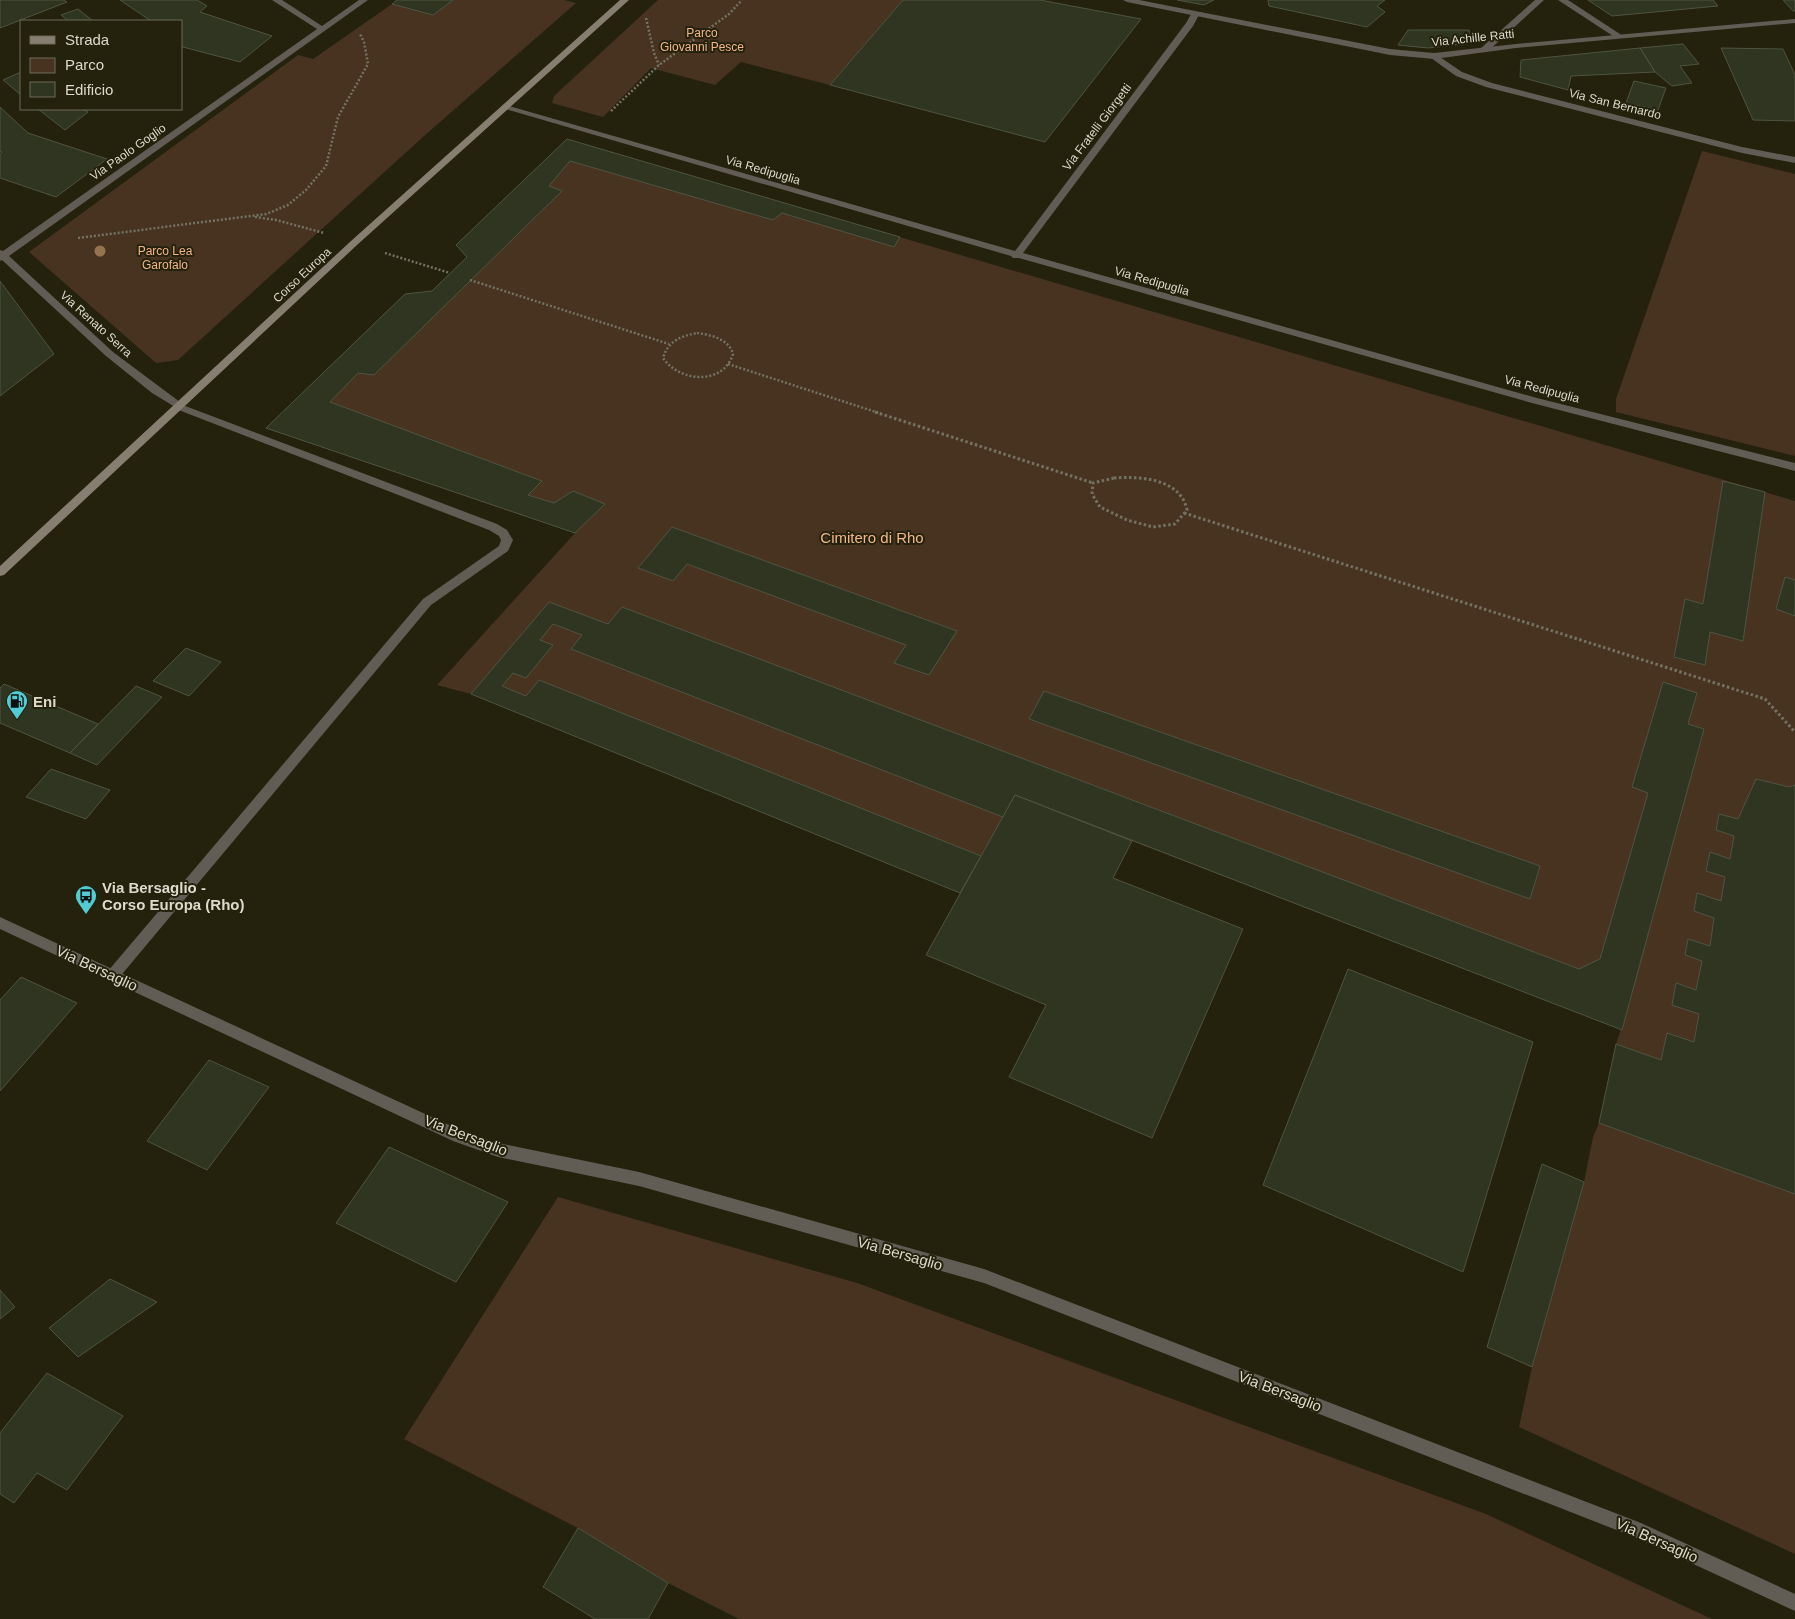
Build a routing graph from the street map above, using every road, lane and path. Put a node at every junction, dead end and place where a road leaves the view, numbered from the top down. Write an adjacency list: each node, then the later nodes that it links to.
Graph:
1 (276, 0): 12 (street)
2 (364, 0): 8 (street, Via Paolo Goglio)
3 (626, 0): 17 (main road, Corso Europa)
4 (742, 0): 16 (path)
5 (1127, 0): 10 (street, Via Achille Ratti)
6 (1540, 0): 14 (street)
7 (1562, 0): 13 (street)
8 (348, 11): 12 (street, Via Paolo Goglio); 20 (path)
9 (642, 11): 16 (path)
10 (1196, 14): 15 (street, Via Achille Ratti); 22 (street, Via Fratelli Giorgetti)
11 (1795, 21): 13 (street, Via Achille Ratti)
12 (322, 29): 21 (street, Via Paolo Goglio)
13 (1619, 36): 14 (street, Via Achille Ratti)
14 (1484, 50): 15 (street, Via Achille Ratti)
15 (1434, 56): 19 (street, Via San Bernardo)
16 (659, 65): 18 (path)
17 (506, 108): 18 (street, Via Redipuglia); 26 (main road, Corso Europa)
18 (590, 132): 22 (street, Via Redipuglia)
19 (1795, 160)
20 (70, 239)
21 (1, 256): 26 (street, Via Renato Serra)
22 (1016, 256): 27 (street, Via Redipuglia)
23 (470, 280): 24 (path)
24 (669, 344): 25 (path); 25 (path)
25 (728, 364): 28 (path)
26 (180, 407): 30 (main road, Corso Europa); 33 (street, Via Renato Serra)
27 (1795, 467)
28 (1094, 483): 29 (path); 29 (path)
29 (1184, 513): 31 (path)
30 (0, 572)
31 (1795, 732)
32 (0, 923): 33 (street, Via Bersaglio)
33 (113, 975): 34 (street, Via Bersaglio)
34 (1795, 1603)

